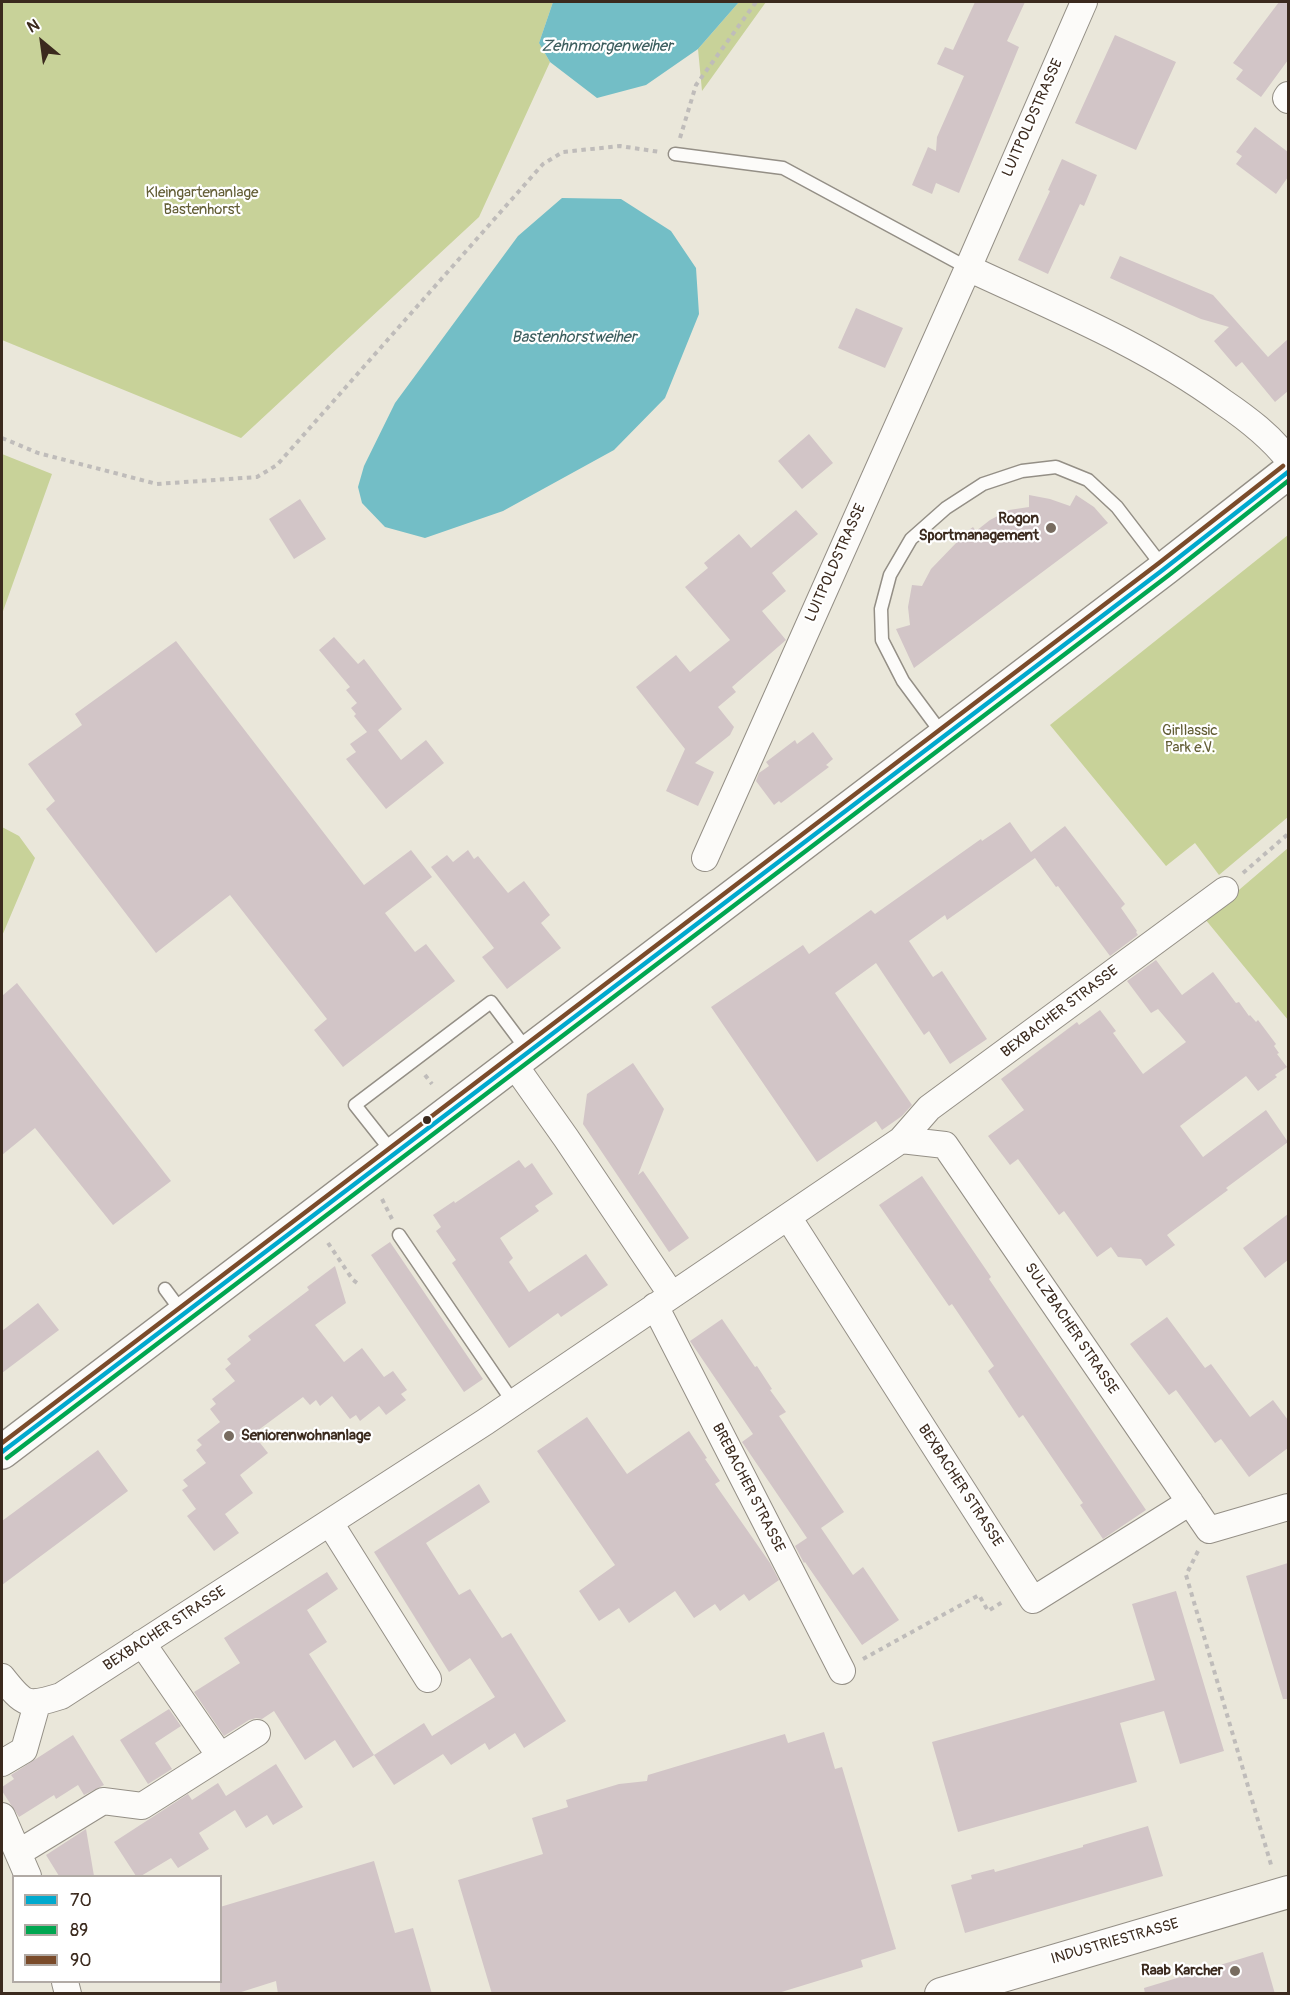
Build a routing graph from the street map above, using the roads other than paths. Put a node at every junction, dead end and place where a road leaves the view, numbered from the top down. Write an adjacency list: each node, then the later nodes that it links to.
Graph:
1 (1084, 2): 3 (street, LUITPOLDSTRASSE)
2 (675, 154): 3 (lane)
3 (968, 268): 4 (street); 8 (street, LUITPOLDSTRASSE)
4 (1288, 459)
5 (1288, 472): 6 (main road)
6 (1164, 569): 7 (main road); 7 (lane)
7 (944, 736): 10 (main road)
8 (705, 858)
9 (1225, 890): 11 (street, BEXBACHER STRASSE)
10 (521, 1057): 12 (main road); 12 (lane); 15 (street, BREBACHER STRASSE)
11 (913, 1141): 13 (street, BEXBACHER STRASSE); 18 (street, SULZBACHER STRASSE)
12 (393, 1154): 17 (main road)
13 (788, 1217): 15 (street, BEXBACHER STRASSE); 18 (street, BEXBACHER STRASSE)
14 (399, 1235): 16 (lane)
15 (663, 1300): 16 (street, BEXBACHER STRASSE); 22 (street, BREBACHER STRASSE)
16 (513, 1402): 20 (street, BEXBACHER STRASSE)
17 (2, 1452)
18 (1190, 1502): 19 (street, SULZBACHER STRASSE)
19 (1288, 1507)
20 (330, 1523): 21 (street, BEXBACHER STRASSE); 24 (street)
21 (142, 1643): 25 (street, BEXBACHER STRASSE); 27 (street)
22 (842, 1671)
23 (2, 1677): 25 (street)
24 (428, 1679)
25 (37, 1704): 28 (street)
26 (257, 1733): 27 (street)
27 (220, 1756): 30 (street)
28 (2, 1763)
29 (2, 1816): 30 (street)
30 (18, 1852): 31 (street)
31 (28, 1875)
32 (1284, 1893): 33 (street, INDUSTRIESTRASSE)
33 (941, 1994)

